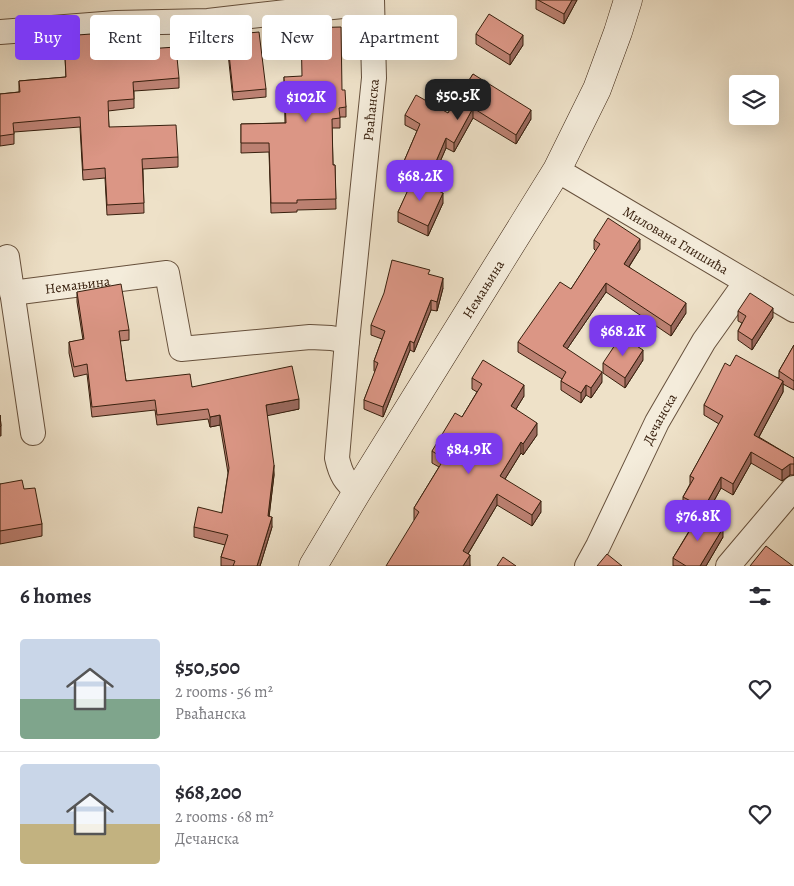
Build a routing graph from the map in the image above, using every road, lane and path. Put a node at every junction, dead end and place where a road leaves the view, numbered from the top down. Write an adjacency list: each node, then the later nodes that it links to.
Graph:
1 (628, 0): 4 (street, Немањина)
2 (372, 2): 3 (street, Рваћанска); 9 (street, Рваћанска)
3 (0, 32)
4 (557, 170): 6 (street, Милована Глишића); 12 (street, Немањина)
5 (7, 257): 7 (street)
6 (746, 282): 8 (street, Милована Глишића); 14 (street, Дечанска)
7 (12, 293): 9 (street, Немањина); 10 (street)
8 (794, 310)
9 (347, 341): 12 (street, Рваћанска)
10 (33, 433)
11 (794, 488): 15 (street)
12 (357, 492): 13 (street, Немањина)
13 (313, 566)
14 (587, 566)
15 (728, 566)

